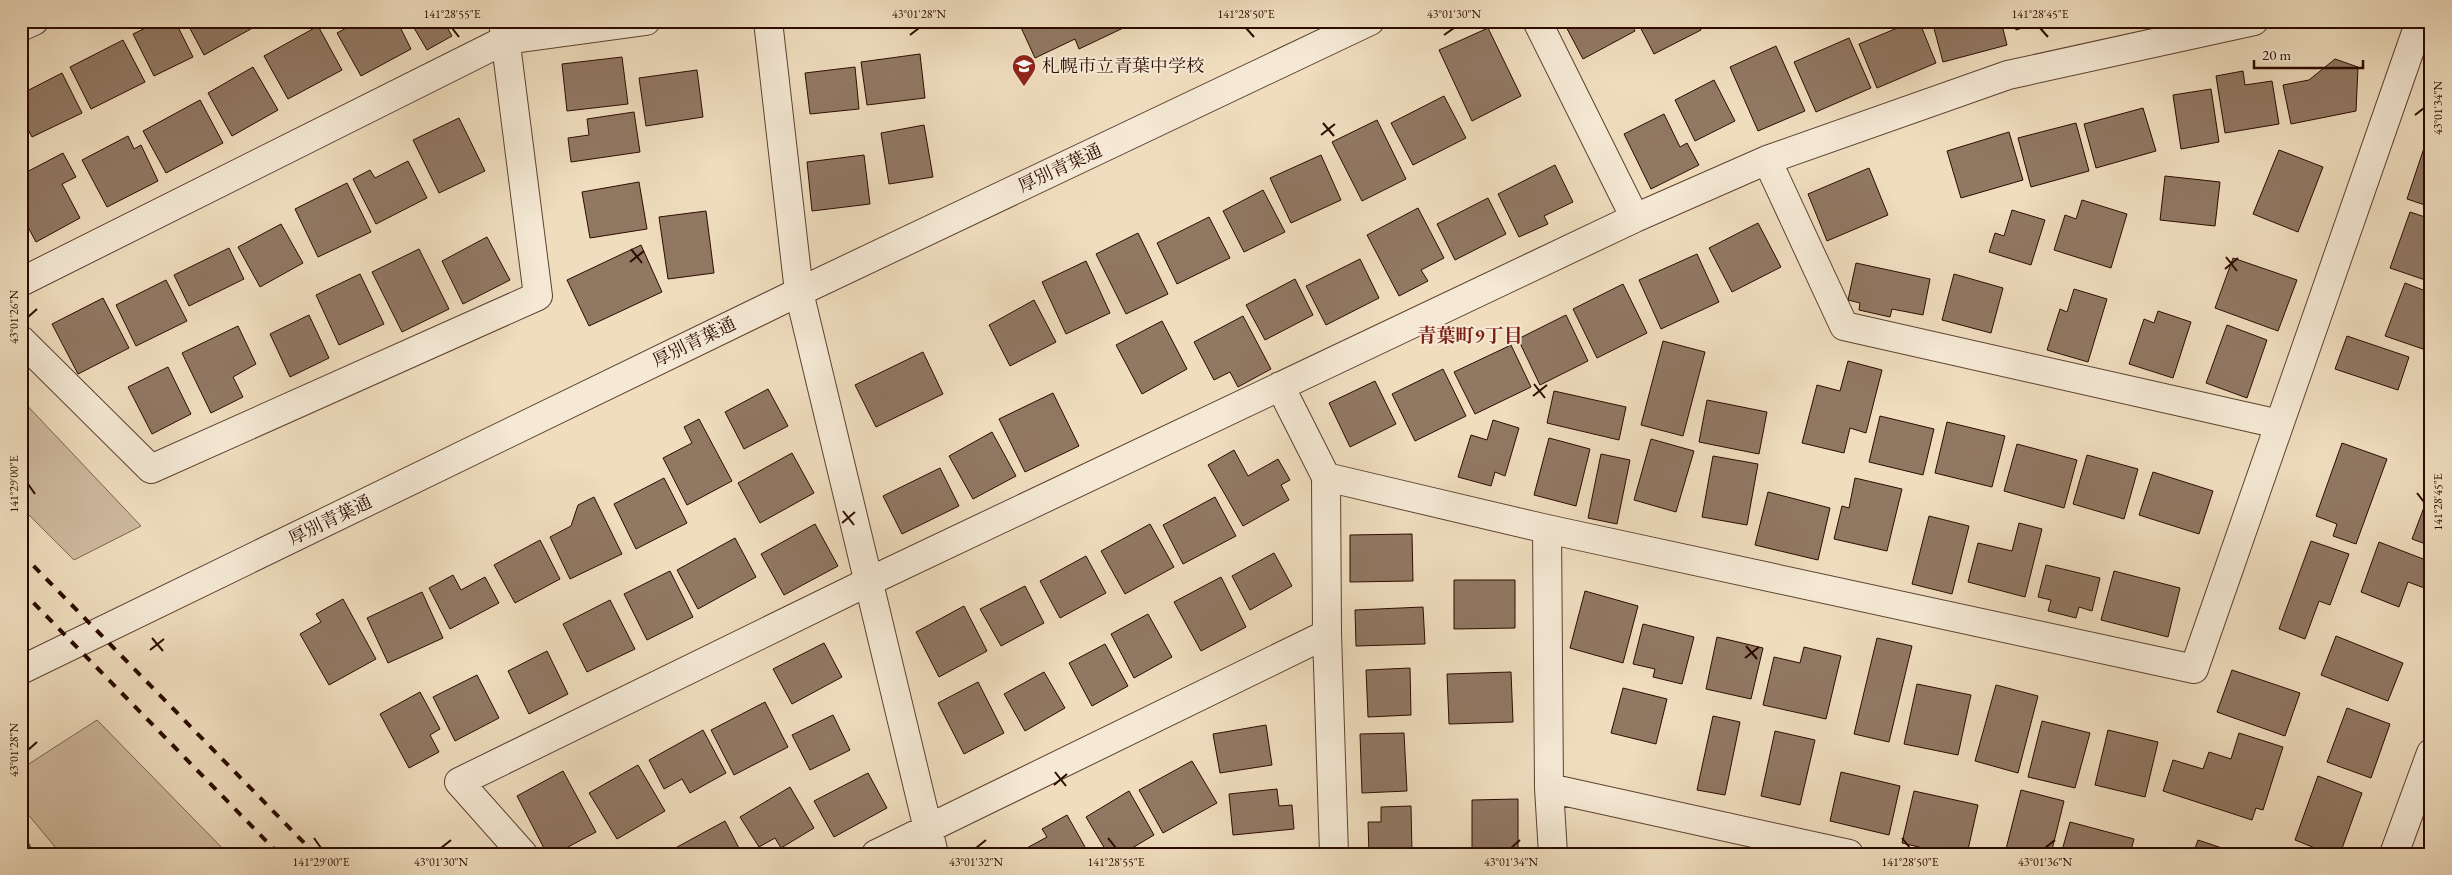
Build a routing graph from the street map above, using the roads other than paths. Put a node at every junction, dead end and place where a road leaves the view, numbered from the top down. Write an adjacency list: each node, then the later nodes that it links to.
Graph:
1 (34, 21): 8 (street)
2 (646, 21): 9 (street)
3 (768, 21): 13 (street)
4 (1370, 21): 13 (street, 厚別青葉通)
5 (1536, 21): 11 (street)
6 (2254, 21): 10 (street)
7 (2420, 21): 16 (street)
8 (21, 27)
9 (504, 31): 12 (street); 14 (street)
10 (1767, 160): 11 (street); 16 (street)
11 (1635, 218): 15 (street)
12 (21, 282)
13 (799, 292): 19 (street); 21 (street, 厚別青葉通)
14 (21, 340)
15 (1280, 386): 17 (street); 19 (street)
16 (2279, 424): 18 (street)
17 (1326, 477): 18 (street); 20 (street)
18 (1547, 529): 23 (street)
19 (870, 581): 24 (street); 26 (street)
20 (1327, 634): 24 (street); 29 (street)
21 (21, 670)
22 (2431, 752): 32 (street)
23 (1549, 788): 25 (street); 30 (street)
24 (928, 828): 27 (street); 28 (street)
25 (1786, 846): 31 (street)
26 (523, 854)
27 (876, 854)
28 (934, 854)
29 (1334, 854)
30 (1553, 854)
31 (1849, 854)
32 (2394, 854)

